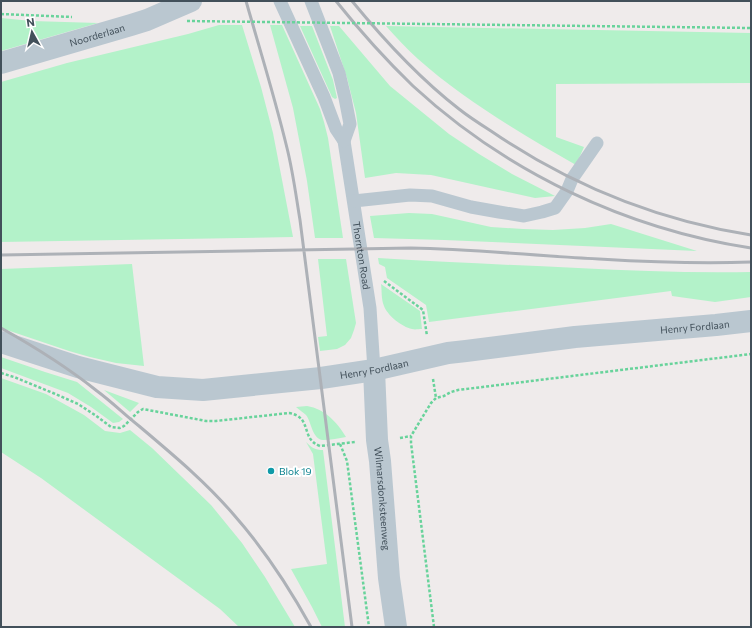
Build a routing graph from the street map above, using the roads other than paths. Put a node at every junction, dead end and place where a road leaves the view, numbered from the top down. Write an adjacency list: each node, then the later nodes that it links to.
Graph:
1 (280, 1): 5 (lane, Thornton Road)
2 (311, 1): 5 (lane, Thornton Road)
3 (189, 11): 4 (street, Noorderlaan)
4 (1, 63)
5 (344, 141): 7 (lane, Thornton Road)
6 (597, 142): 7 (lane)
7 (354, 201): 10 (lane, Thornton Road)
8 (751, 321): 10 (street, Henry Fordlaan)
9 (1, 342): 10 (street, Henry Fordlaan)
10 (374, 370): 11 (street, Wilmarsdonksteenweg)
11 (396, 627)

